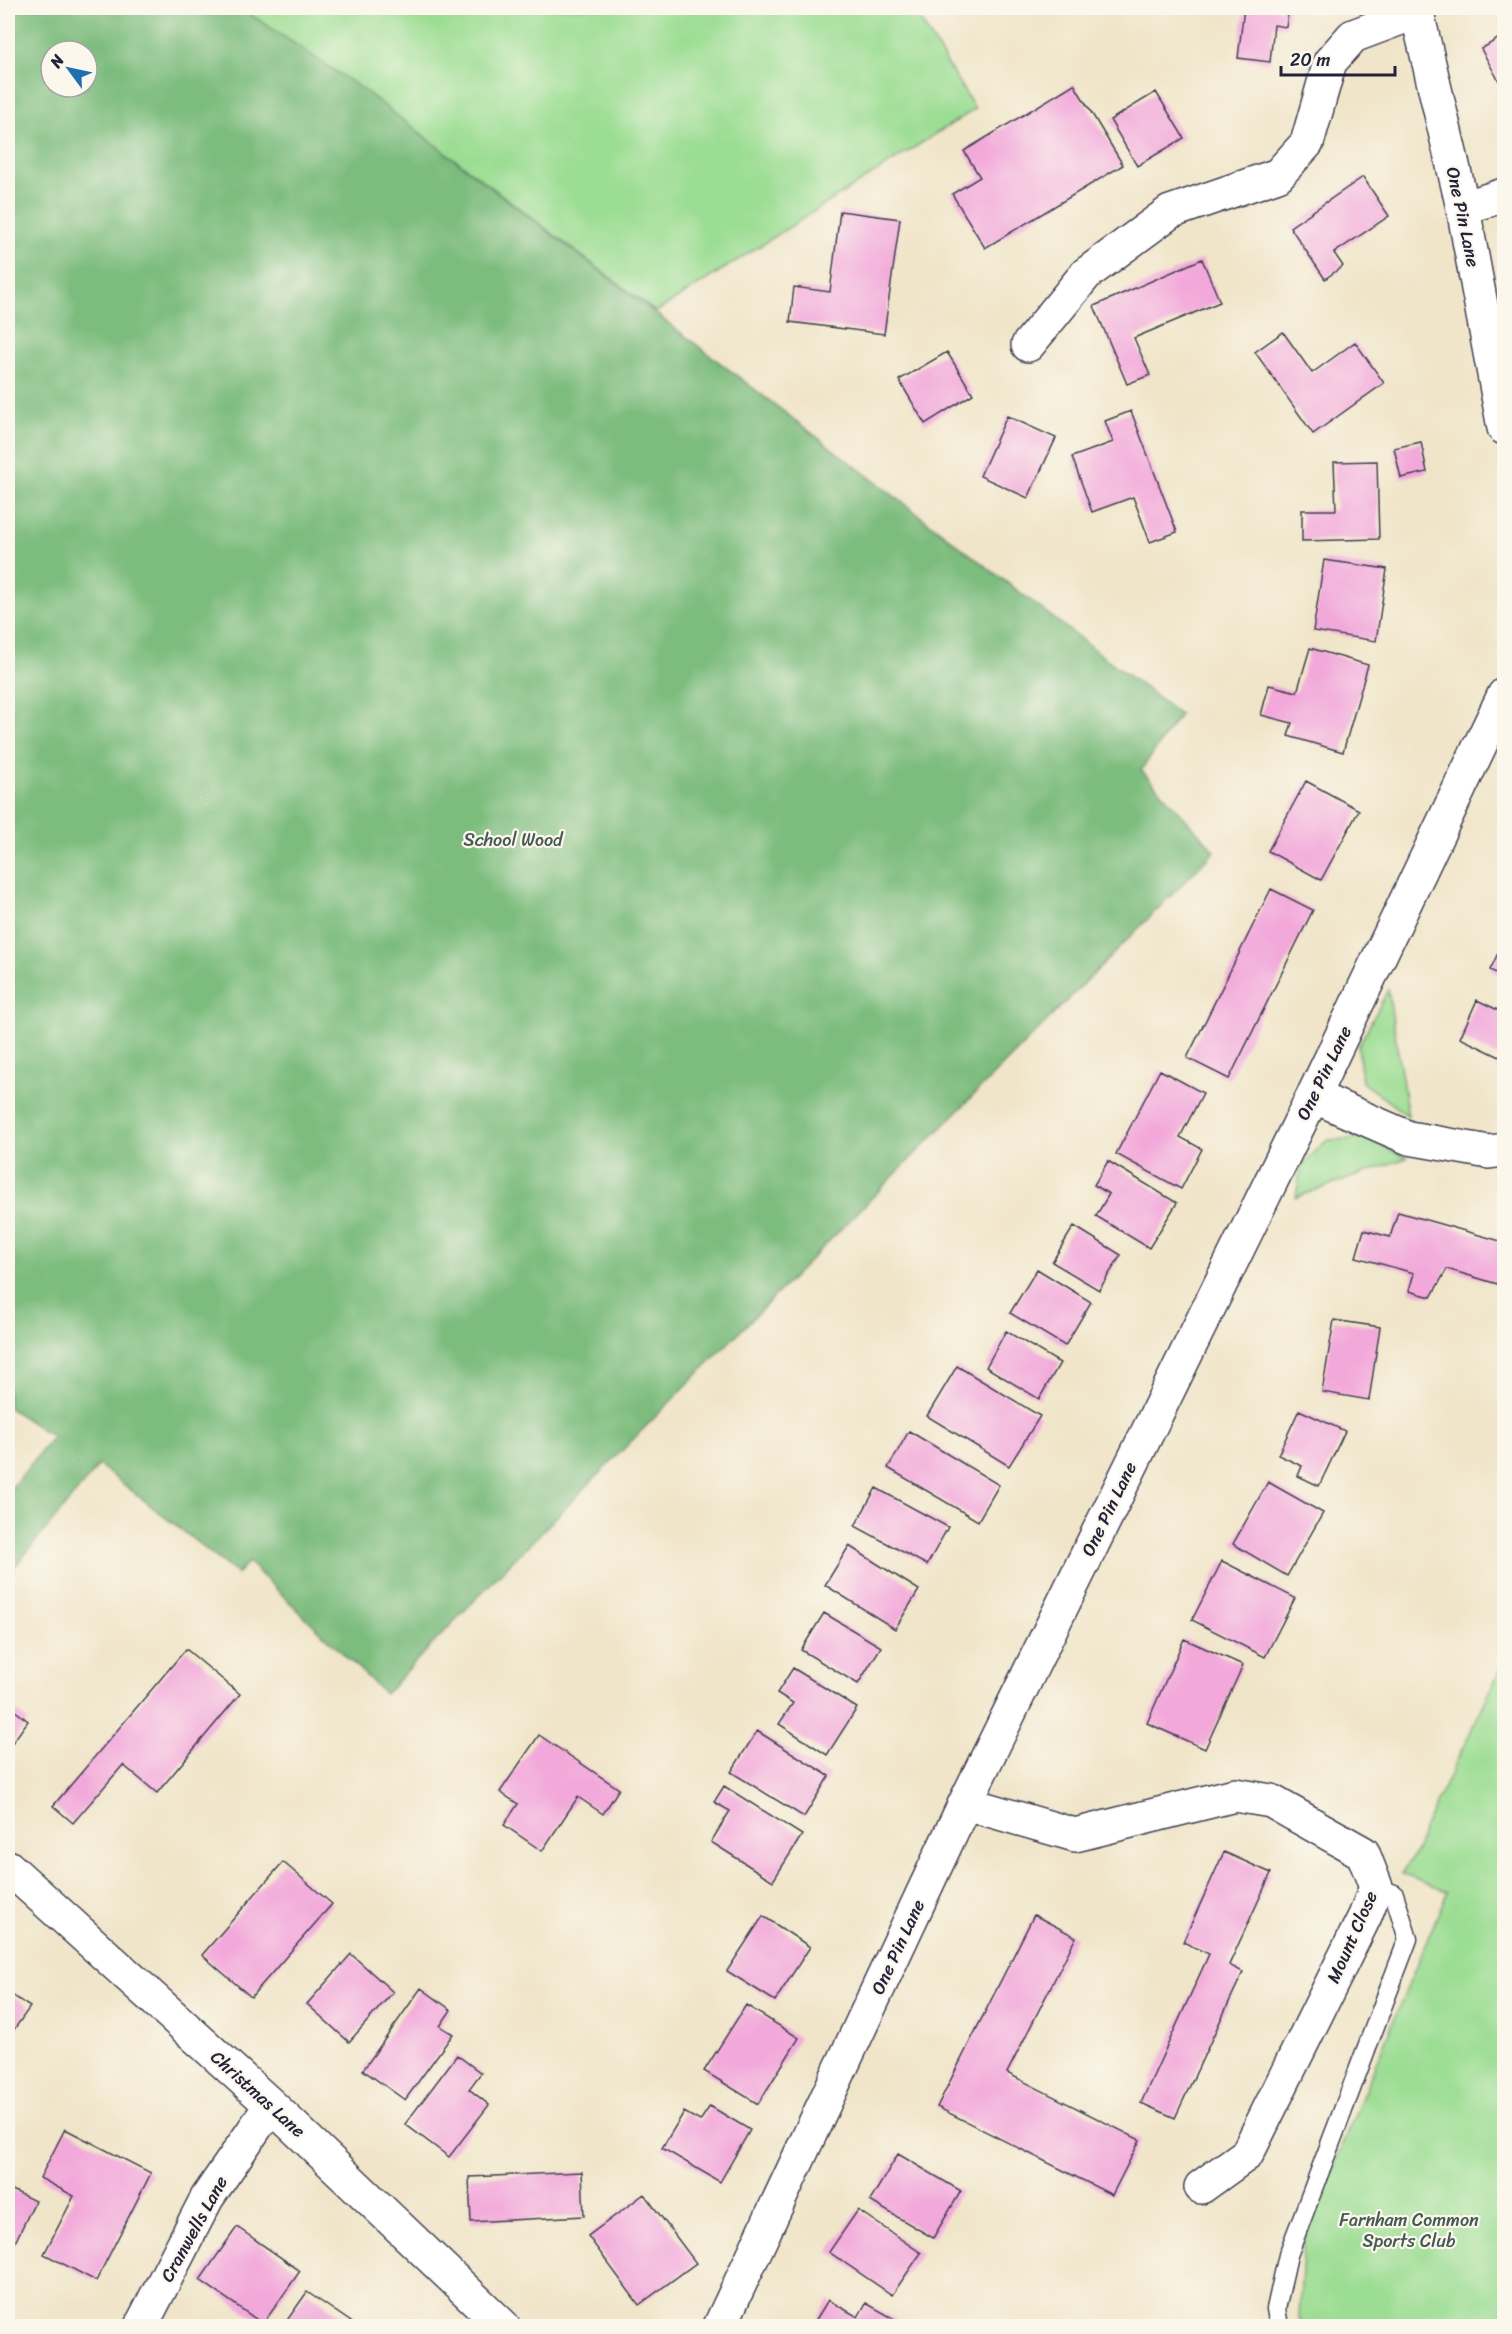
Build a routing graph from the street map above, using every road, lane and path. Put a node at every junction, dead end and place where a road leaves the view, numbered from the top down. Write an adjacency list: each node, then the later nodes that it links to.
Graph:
1 (1416, 10): 3 (street, One Pin Lane); 4 (street)
2 (1504, 195): 3 (street)
3 (1463, 208): 5 (street, One Pin Lane)
4 (1028, 345)
5 (1504, 428)
6 (1504, 694): 7 (street, One Pin Lane)
7 (1312, 1096): 8 (street); 9 (street, One Pin Lane)
8 (1504, 1150)
9 (964, 1803): 11 (street, Mount Close); 16 (street, One Pin Lane)
10 (8, 1867): 12 (street, Christmas Lane)
11 (1376, 1887): 13 (street, Mount Close); 17 (lane)
12 (271, 2105): 14 (street, Cranwells Lane); 15 (street, Christmas Lane)
13 (1201, 2187)
14 (141, 2326)
15 (503, 2326)
16 (720, 2326)
17 (1279, 2326)

